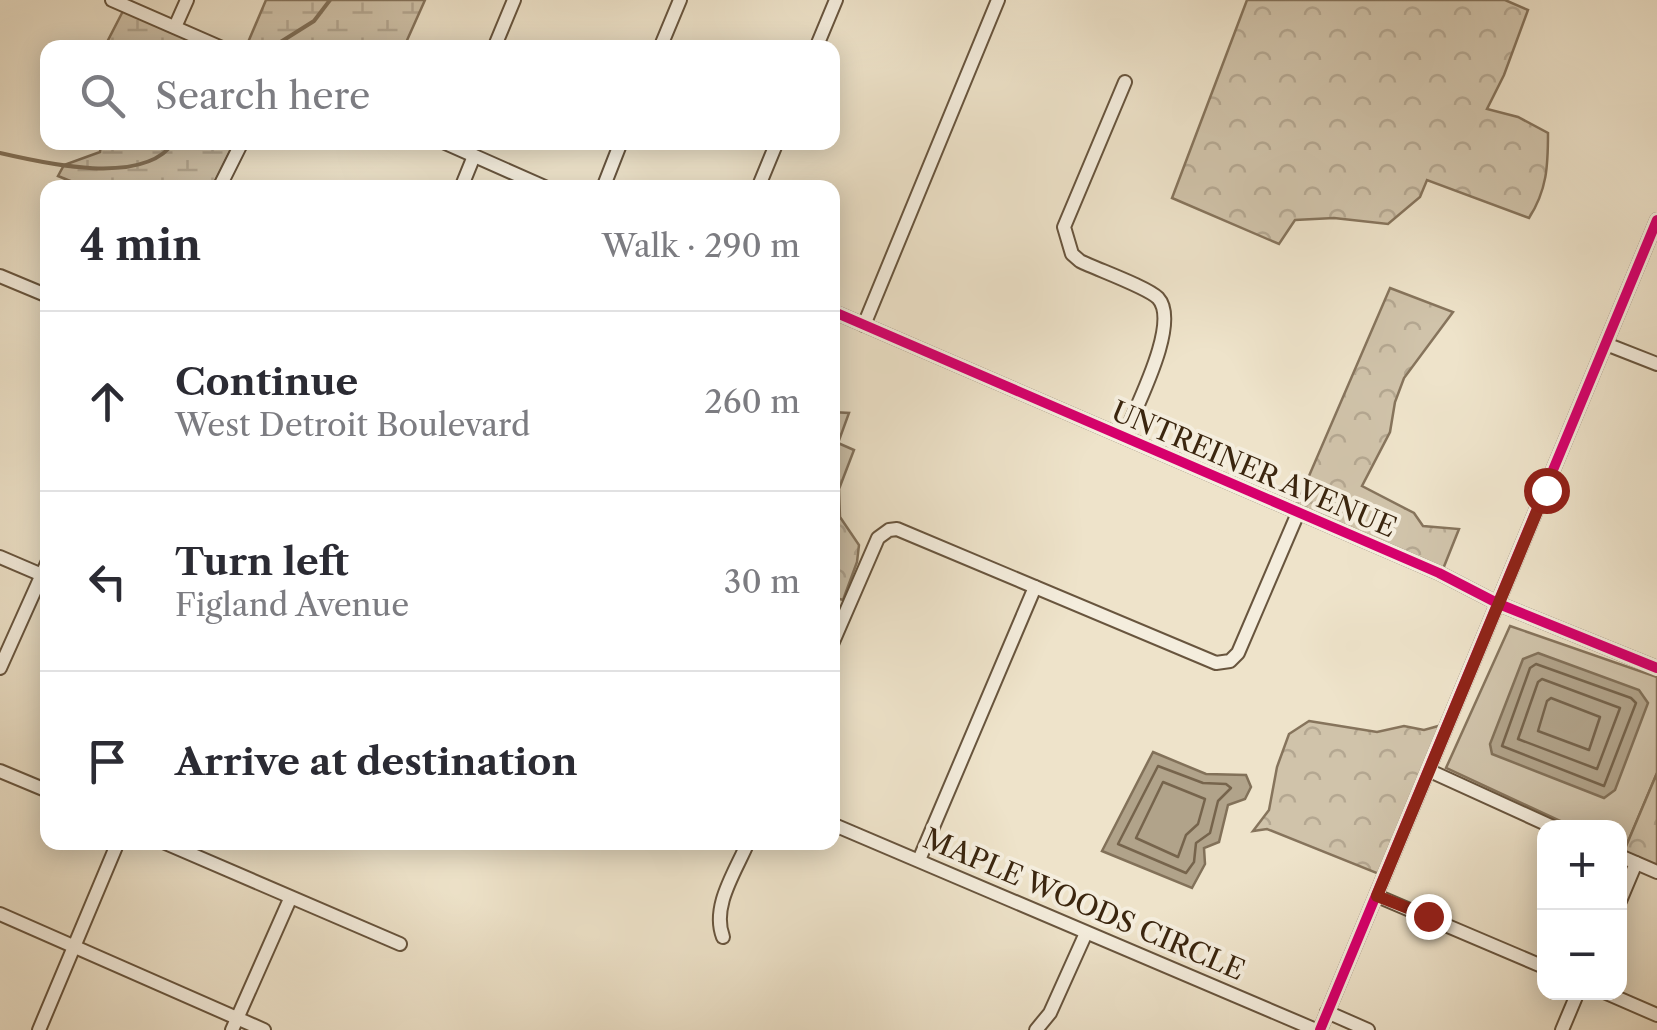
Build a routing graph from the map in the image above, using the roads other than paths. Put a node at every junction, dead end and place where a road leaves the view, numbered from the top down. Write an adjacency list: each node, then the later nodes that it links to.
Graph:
1 (112, 0): 7 (street)
2 (186, 0): 7 (street)
3 (514, 0): 9 (street)
4 (680, 0): 10 (street)
5 (836, 0): 11 (street)
6 (998, 0): 27 (street)
7 (176, 28): 8 (street)
8 (204, 40)
9 (497, 40)
10 (663, 40)
11 (819, 40)
12 (1126, 82): 30 (street)
13 (238, 150): 18 (street)
14 (462, 150): 17 (street)
15 (619, 150): 21 (street)
16 (774, 150): 22 (street)
17 (474, 156): 19 (street); 20 (street)
18 (224, 180)
19 (464, 180)
20 (529, 180)
21 (606, 180)
22 (761, 180)
23 (1657, 220): 28 (street)
24 (0, 276): 25 (street)
25 (40, 293)
26 (840, 314): 27 (street, UNTREINER AVENUE)
27 (864, 325): 30 (street, UNTREINER AVENUE)
28 (1606, 344): 29 (street); 36 (street)
29 (1657, 364)
30 (1124, 438): 31 (street, UNTREINER AVENUE)
31 (1298, 513): 35 (street); 36 (street, UNTREINER AVENUE)
32 (0, 557): 33 (street)
33 (40, 574)
34 (40, 579): 38 (street)
35 (1035, 587): 37 (street); 49 (street)
36 (1499, 604): 39 (street, UNTREINER AVENUE); 41 (street)
37 (840, 626)
38 (0, 668)
39 (1657, 668)
40 (0, 771): 42 (street)
41 (1430, 771): 43 (street); 53 (street)
42 (40, 788)
43 (1537, 820)
44 (840, 827): 49 (street, MAPLE WOODS CIRCLE)
45 (115, 850): 59 (street)
46 (180, 850): 54 (street)
47 (745, 850): 57 (street)
48 (1627, 859): 50 (street)
49 (918, 860): 56 (street, MAPLE WOODS CIRCLE)
50 (1636, 863): 51 (street); 52 (street)
51 (1657, 872)
52 (1627, 884)
53 (1377, 896): 60 (street); 63 (street)
54 (290, 899): 58 (street); 65 (street)
55 (0, 914): 59 (street)
56 (1086, 932): 68 (street); 69 (street, MAPLE WOODS CIRCLE)
57 (722, 937)
58 (400, 944)
59 (74, 946): 65 (street); 66 (street)
60 (1537, 964)
61 (1575, 1000): 71 (street)
62 (1622, 1000): 64 (street)
63 (1328, 1012): 69 (street); 70 (street)
64 (1657, 1015)
65 (234, 1024): 67 (street)
66 (39, 1030)
67 (264, 1030)
68 (1036, 1030)
69 (1318, 1030)
70 (1368, 1030)
71 (1562, 1030)

